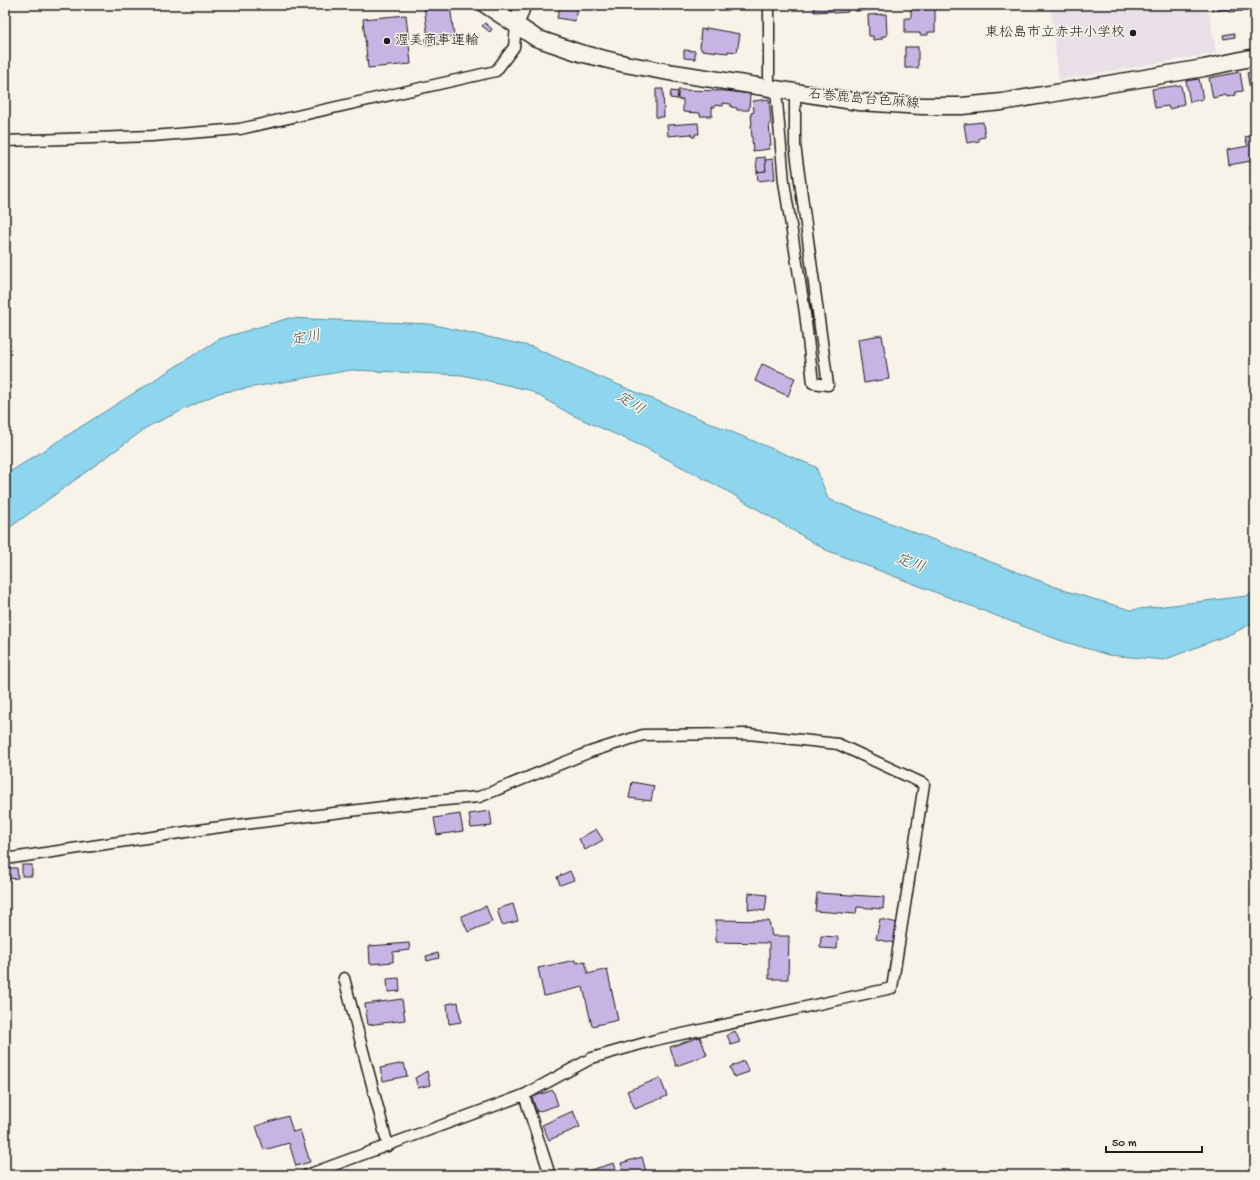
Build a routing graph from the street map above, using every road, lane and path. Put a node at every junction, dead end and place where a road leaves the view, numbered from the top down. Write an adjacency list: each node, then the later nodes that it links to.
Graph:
1 (486, 5): 4 (main road, 石巻鹿島台色麻線)
2 (523, 5): 4 (street)
3 (769, 5): 6 (street)
4 (516, 25): 6 (main road, 石巻鹿島台色麻線); 8 (street)
5 (1255, 57): 7 (main road, 石巻鹿島台色麻線)
6 (773, 89): 7 (main road, 石巻鹿島台色麻線); 7 (street)
7 (796, 93)
8 (5, 141)
9 (5, 858): 11 (street)
10 (344, 978): 12 (street)
11 (524, 1095): 12 (street); 14 (street)
12 (388, 1146): 13 (street)
13 (307, 1175)
14 (550, 1175)

